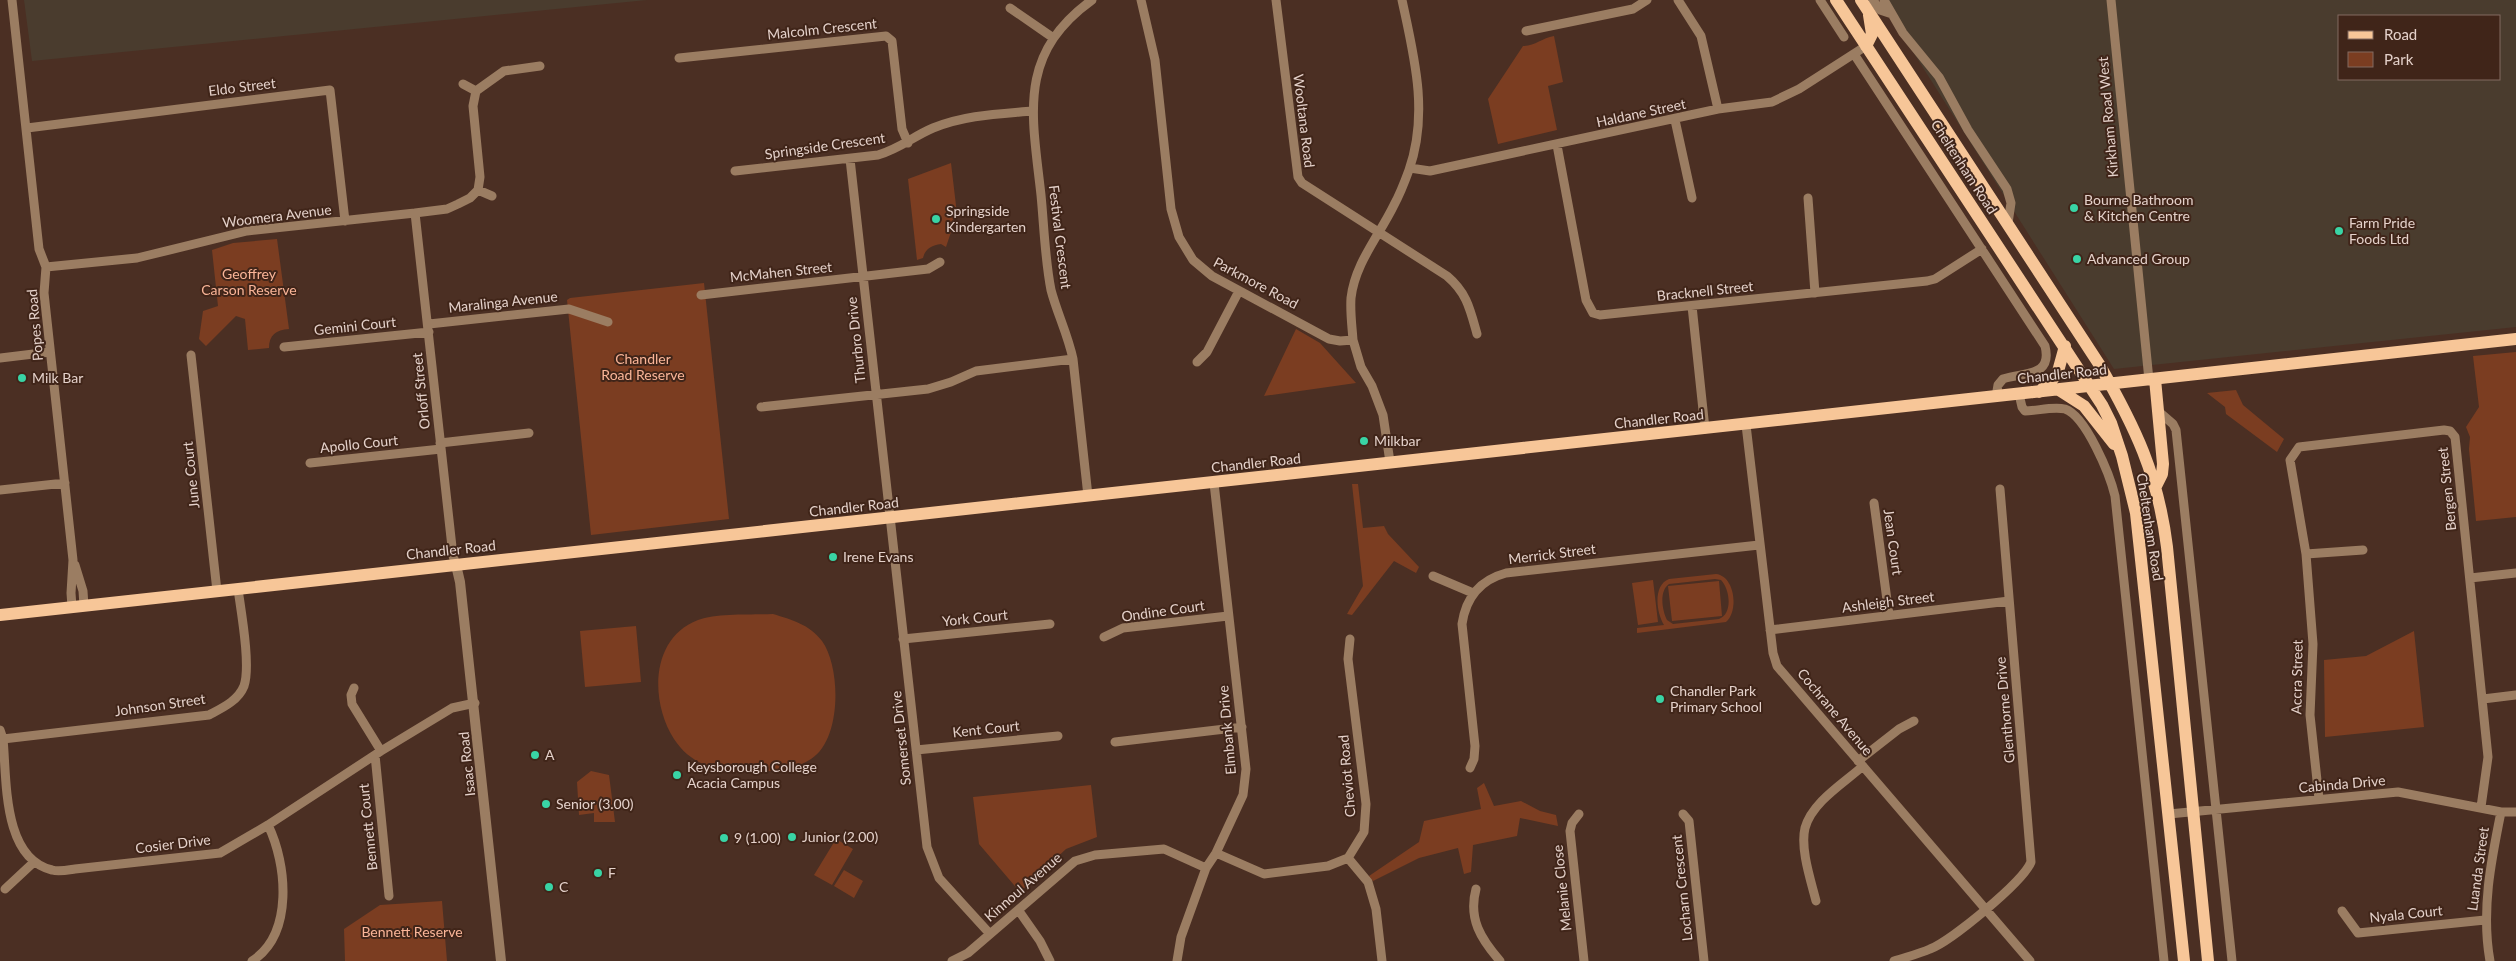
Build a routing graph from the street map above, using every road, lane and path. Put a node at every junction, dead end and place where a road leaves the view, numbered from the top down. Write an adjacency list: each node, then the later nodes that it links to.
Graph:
1 (12, 0): 27 (street, Popes Road)
2 (1092, 0): 16 (street, Festival Crescent)
3 (1141, 0): 45 (street, Parkmore Road)
4 (1276, 0): 40 (street, Wooltana Road)
5 (1402, 0): 31 (street)
6 (1646, 0): 15 (street)
7 (1678, 0): 24 (street)
8 (1820, 0): 17 (street)
9 (1836, 0): 18 (main road, Cheltenham Road)
10 (1884, 0): 14 (street, Cheltenham Road)
11 (2111, 0): 61 (street, Kirkham Road West)
12 (1867, 3): 14 (street); 18 (main road); 39 (main road, Cheltenham Road)
13 (1010, 8): 16 (street)
14 (1892, 14): 39 (street, Cheltenham Road)
15 (1526, 31)
16 (1052, 37): 25 (street, Festival Crescent)
17 (1844, 37)
18 (1866, 46): 19 (street, Haldane Street); 55 (main road, Cheltenham Road)
19 (1854, 54): 24 (street, Haldane Street); 41 (street)
20 (679, 58): 28 (street, Malcolm Crescent)
21 (540, 66): 23 (street)
22 (463, 84): 23 (street)
23 (476, 91): 33 (street)
24 (1718, 109): 26 (street, Haldane Street)
25 (1032, 111): 28 (street, Springside Crescent); 59 (street, Festival Crescent)
26 (1675, 120): 29 (street, Haldane Street); 35 (street)
27 (27, 128): 38 (street, Eldo Street); 43 (street, Popes Road)
28 (908, 143): 30 (street, Springside Crescent)
29 (1557, 145): 31 (street, Haldane Street); 48 (street, Bracknell Street)
30 (850, 159): 32 (street, Springside Crescent); 44 (street, Thurbro Drive)
31 (1410, 168): 40 (street)
32 (735, 171)
33 (478, 190): 34 (street); 37 (street, Woomera Avenue)
34 (492, 196)
35 (1692, 198)
36 (1808, 198): 46 (street)
37 (415, 213): 38 (street, Woomera Avenue); 50 (street, Orloff Street)
38 (345, 222): 43 (street, Woomera Avenue)
39 (2008, 224): 62 (main road, Cheltenham Road)
40 (1379, 232): 51 (street, Wooltana Road); 53 (street)
41 (1982, 249): 46 (street, Bracknell Street); 68 (street)
42 (940, 262): 44 (street, McMahen Street)
43 (46, 267): 56 (street, Popes Road)
44 (863, 277): 47 (street, McMahen Street); 67 (street, Thurbro Drive)
45 (1240, 291): 53 (street, Parkmore Road); 60 (street)
46 (1815, 293): 48 (street, Bracknell Street)
47 (701, 295)
48 (1692, 306): 72 (street)
49 (608, 322): 50 (street, Maralinga Avenue)
50 (429, 328): 54 (street, Gemini Court); 74 (street, Orloff Street)
51 (1477, 334)
52 (2516, 339): 61 (main road, Chandler Road)
53 (1353, 340): 76 (street)
54 (284, 346)
55 (2065, 346): 63 (main road, Cheltenham Road); 65 (main road)
56 (50, 352): 58 (street); 78 (street, Popes Road)
57 (191, 355): 94 (street, June Court)
58 (0, 358)
59 (1073, 359): 67 (street); 83 (street, Festival Crescent)
60 (1197, 362)
61 (2152, 380): 62 (main road, Chandler Road); 70 (main road)
62 (2111, 384): 63 (main road, Chandler Road); 80 (main road, Cheltenham Road)
63 (2090, 387): 64 (main road, Chandler Road); 75 (main road, Cheltenham Road)
64 (2059, 390): 65 (main road, Chandler Road); 75 (main road)
65 (2039, 392): 66 (main road, Chandler Road)
66 (2019, 394): 68 (main road, Chandler Road); 153 (street)
67 (876, 395): 69 (street); 85 (street, Thurbro Drive)
68 (1996, 397): 71 (main road, Chandler Road)
69 (761, 407)
70 (2158, 411): 80 (main road); 121 (street)
71 (1746, 425): 72 (main road, Chandler Road); 86 (street, Cochrane Avenue)
72 (1704, 429): 76 (main road, Chandler Road)
73 (529, 433): 74 (street, Apollo Court)
74 (441, 446): 77 (street, Apollo Court); 89 (street, Orloff Street)
75 (2122, 456): 127 (main road, Cheltenham Road)
76 (1390, 462): 79 (main road, Chandler Road)
77 (310, 463)
78 (65, 483): 82 (street); 97 (street, Popes Road)
79 (1214, 483): 83 (main road, Chandler Road); 100 (street, Elmbank Drive)
80 (2156, 486): 122 (main road, Cheltenham Road)
81 (2000, 489): 96 (street, Glenthorne Drive)
82 (0, 490)
83 (1088, 496): 85 (main road, Chandler Road)
84 (1874, 503): 99 (street, Jean Court)
85 (890, 518): 89 (main road, Chandler Road); 104 (street, Somerset Drive)
86 (1759, 545): 95 (street, Merrick Street); 102 (street, Cochrane Avenue)
87 (2363, 550): 88 (street)
88 (2306, 554): 92 (street, Bergen Street); 119 (street, Accra Street)
89 (456, 565): 93 (main road, Chandler Road); 109 (street, Isaac Road)
90 (2516, 573): 92 (street)
91 (1433, 576): 95 (street)
92 (2470, 578): 108 (street, Bergen Street)
93 (238, 589): 94 (main road, Chandler Road); 112 (street, Johnson Street)
94 (217, 592): 97 (main road, Chandler Road)
95 (1473, 593): 118 (street, Merrick Street)
96 (2009, 601): 99 (street, Ashleigh Street); 137 (street, Glenthorne Drive)
97 (78, 606): 98 (main road, Chandler Road)
98 (0, 615)
99 (1889, 615): 102 (street, Ashleigh Street)
100 (1228, 616): 103 (street, Ondine Court); 111 (street, Elmbank Drive)
101 (1050, 624): 104 (street, York Court)
102 (1770, 630): 117 (street, Cochrane Avenue)
103 (1104, 637)
104 (903, 639): 115 (street, Somerset Drive)
105 (1350, 639): 130 (street, Cheviot Road)
106 (354, 688): 116 (street)
107 (2516, 695): 108 (street)
108 (2483, 698): 120 (street, Bergen Street)
109 (475, 703): 116 (street, Cosier Drive); 143 (street, Isaac Road)
110 (1914, 721): 117 (street)
111 (1242, 727): 114 (street); 129 (street, Elmbank Drive)
112 (1, 734): 131 (street)
113 (1058, 736): 115 (street, Kent Court)
114 (1115, 742)
115 (916, 750): 141 (street, Somerset Drive)
116 (378, 753): 128 (street, Cosier Drive); 135 (street, Bennett Court)
117 (1860, 763): 136 (street); 137 (street, Cochrane Avenue)
118 (1470, 768)
119 (2320, 799): 120 (street, Cabinda Drive); 121 (street, Cabinda Drive)
120 (2481, 807): 123 (street, Cabinda Drive)
121 (2216, 810): 122 (street, Cabinda Drive); 156 (street)
122 (2195, 812): 127 (street, Cabinda Drive); 155 (main road, Cheltenham Road)
123 (2501, 812): 124 (street, Cabinda Drive); 140 (street, Luanda Street)
124 (2516, 812)
125 (1579, 814): 149 (street, Melanie Close)
126 (1684, 814): 150 (street, Locharn Crescent)
127 (2169, 814): 154 (main road, Cheltenham Road)
128 (268, 825): 131 (street, Cosier Drive); 142 (street)
129 (1216, 853): 130 (street); 132 (street, Elmbank Drive)
130 (1348, 858): 147 (street)
131 (34, 862): 133 (street)
132 (1206, 868): 138 (street, Kinnoul Avenue); 146 (street, Elmbank Drive)
133 (5, 889)
134 (1476, 889): 148 (street)
135 (389, 896)
136 (1816, 901)
137 (1986, 908): 151 (street, Glenthorne Drive); 152 (street, Cochrane Avenue)
138 (1019, 911): 141 (street, Kinnoul Avenue); 145 (street)
139 (2342, 911): 140 (street, Nyala Court)
140 (2485, 920): 157 (street, Luanda Street)
141 (990, 934): 144 (street, Kinnoul Avenue)
142 (252, 961)
143 (501, 961)
144 (952, 961)
145 (1050, 961)
146 (1177, 961)
147 (1382, 961)
148 (1500, 961)
149 (1584, 961)
150 (1704, 961)
151 (1894, 961)
152 (2030, 961)
153 (2164, 961)
154 (2184, 961)
155 (2208, 961)
156 (2232, 961)
157 (2490, 961)

